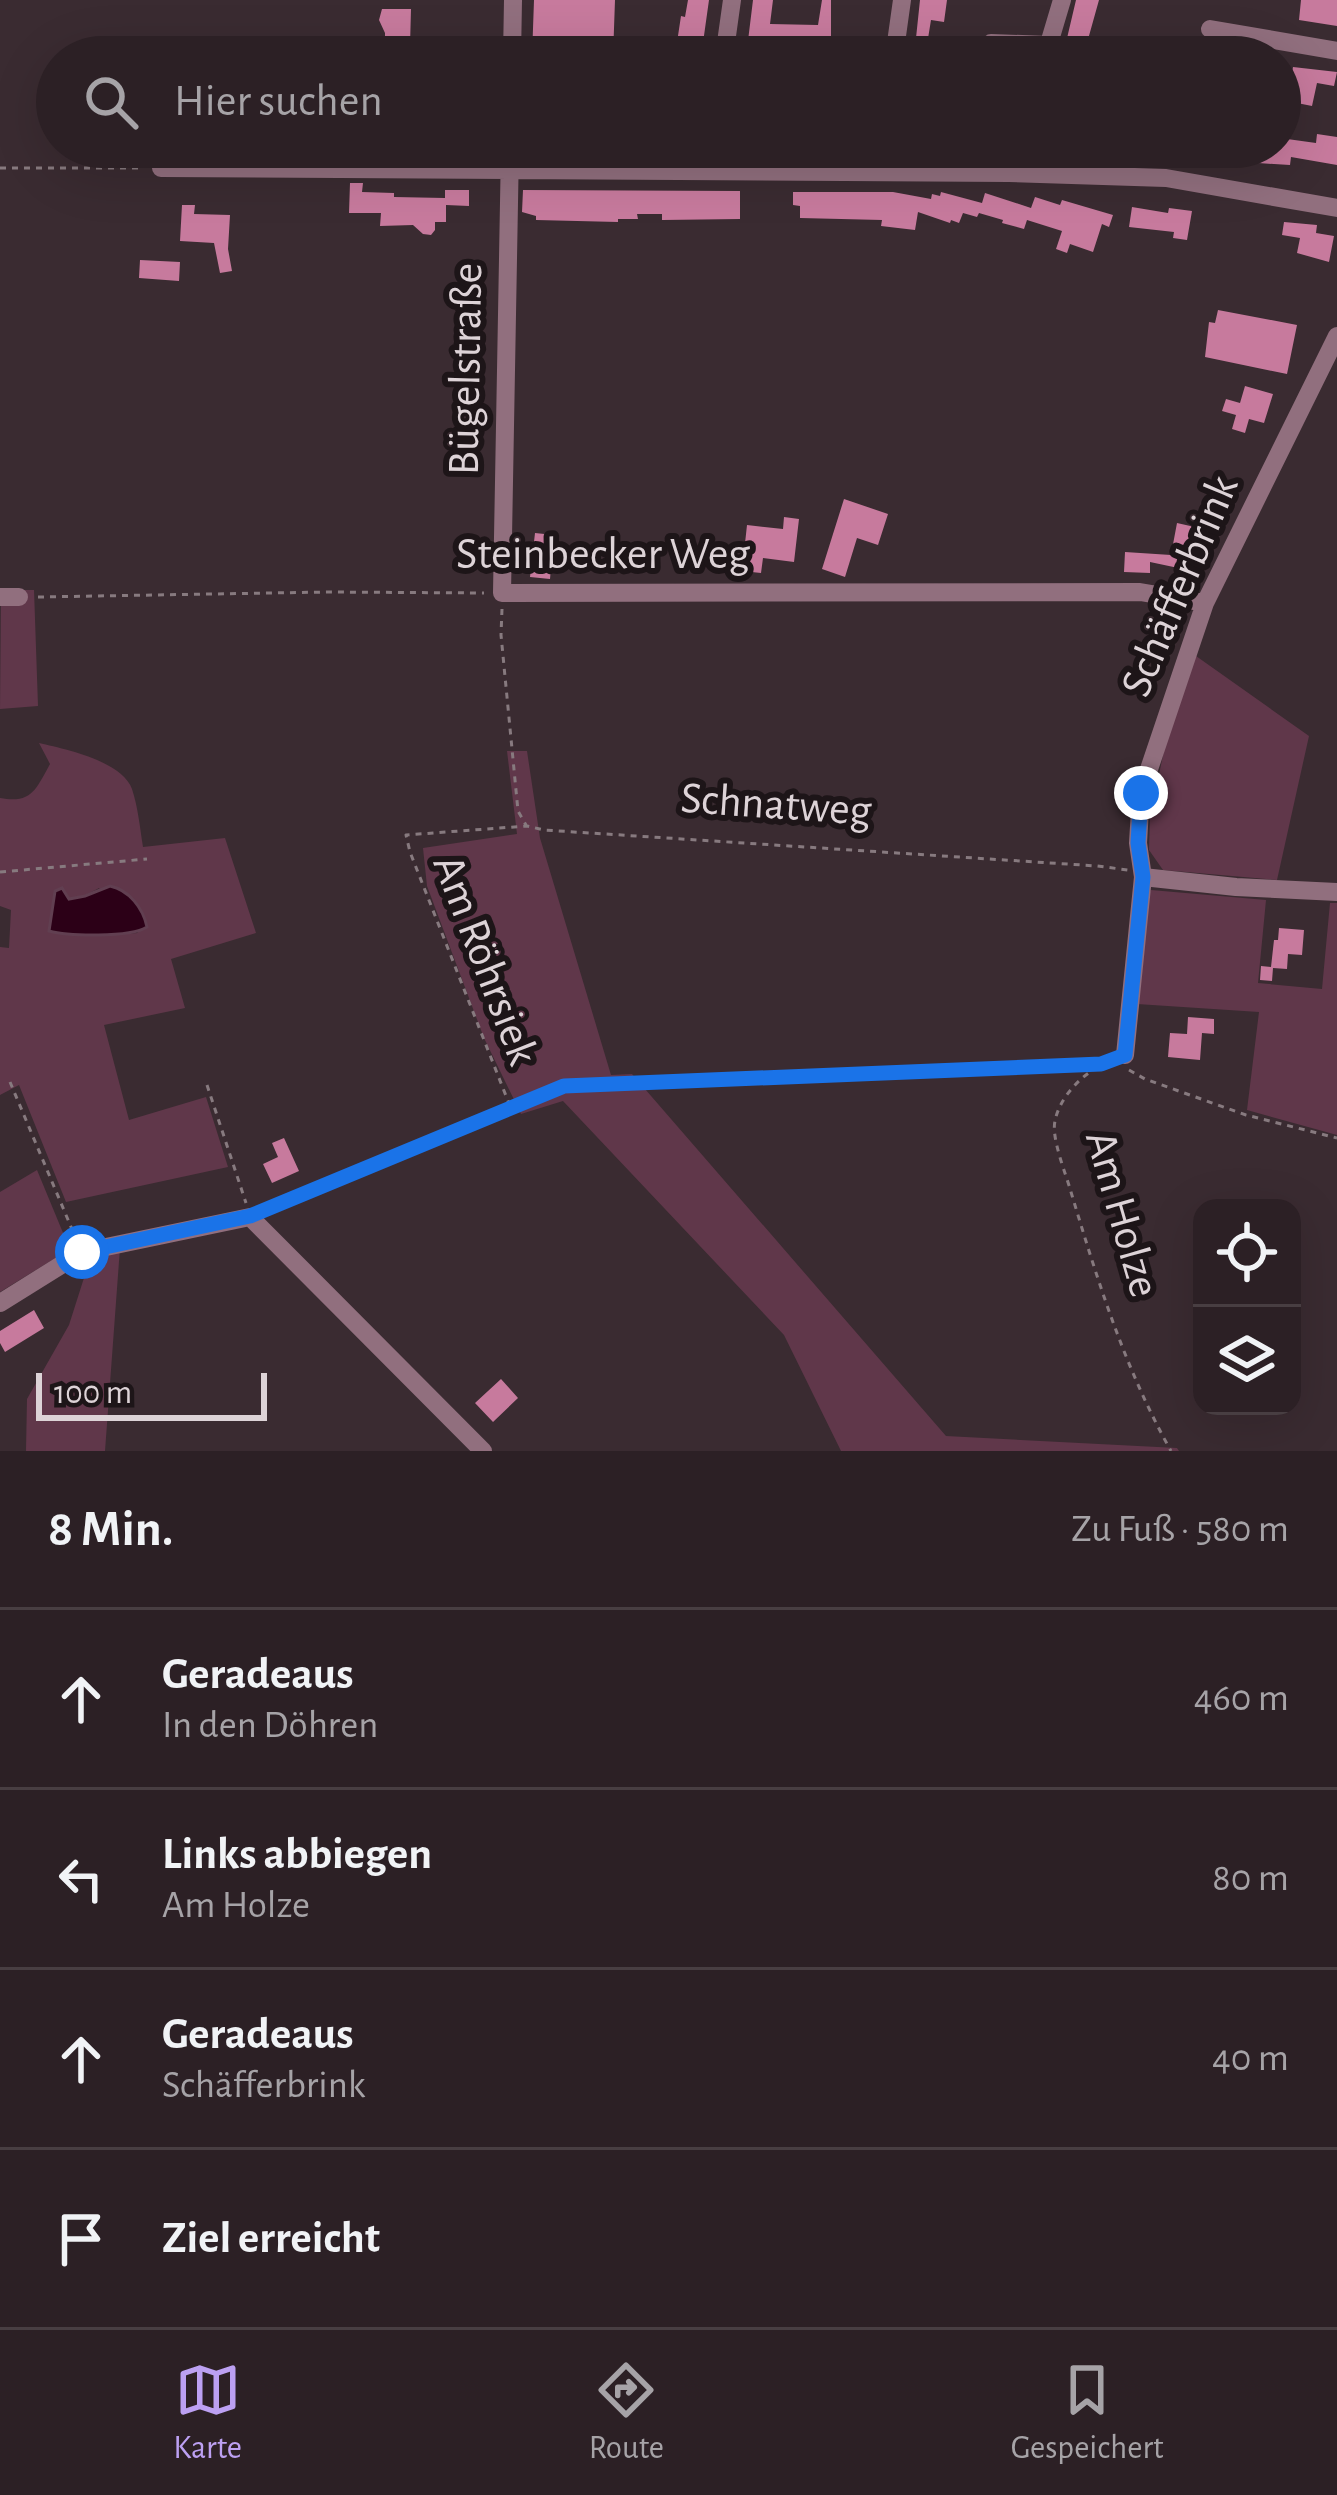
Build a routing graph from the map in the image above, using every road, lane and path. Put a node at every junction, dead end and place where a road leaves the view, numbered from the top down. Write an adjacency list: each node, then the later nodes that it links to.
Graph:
1 (514, 0): 6 (street)
2 (732, 0): 7 (street)
3 (902, 0): 8 (street)
4 (1062, 0): 9 (street)
5 (1210, 29): 10 (street)
6 (513, 36)
7 (727, 36)
8 (897, 36)
9 (1051, 36)
10 (1250, 36)
11 (1301, 45): 12 (street)
12 (1337, 51)
13 (0, 168): 14 (path)
14 (160, 168): 19 (street)
15 (535, 168): 19 (street)
16 (816, 168): 20 (street)
17 (877, 168): 20 (street)
18 (1011, 168): 21 (street)
19 (510, 169): 24 (street, Bügelstraße)
20 (877, 172): 21 (street)
21 (1010, 173): 22 (street)
22 (1337, 208)
23 (1337, 336): 26 (street, Schäfferbrink)
24 (502, 593): 25 (path, Steinbecker Weg); 26 (street, Steinbecker Weg); 27 (path)
25 (9, 597)
26 (1205, 603): 31 (street, Schäfferbrink)
27 (527, 826): 28 (path, Schnatweg); 31 (path, Schnatweg)
28 (406, 835): 37 (path, Am Röhrsiek)
29 (147, 859): 30 (path)
30 (0, 872)
31 (1142, 875): 32 (street); 33 (street)
32 (1337, 892)
33 (1125, 1055): 34 (path, Am Holze); 38 (path)
34 (1101, 1064): 37 (path); 43 (path, Am Holze)
35 (10, 1082): 40 (path)
36 (207, 1085): 39 (path)
37 (510, 1106): 39 (path)
38 (1337, 1138)
39 (250, 1216): 40 (street); 42 (street)
40 (82, 1252): 41 (street)
41 (0, 1303)
42 (483, 1451)
43 (1171, 1451)

